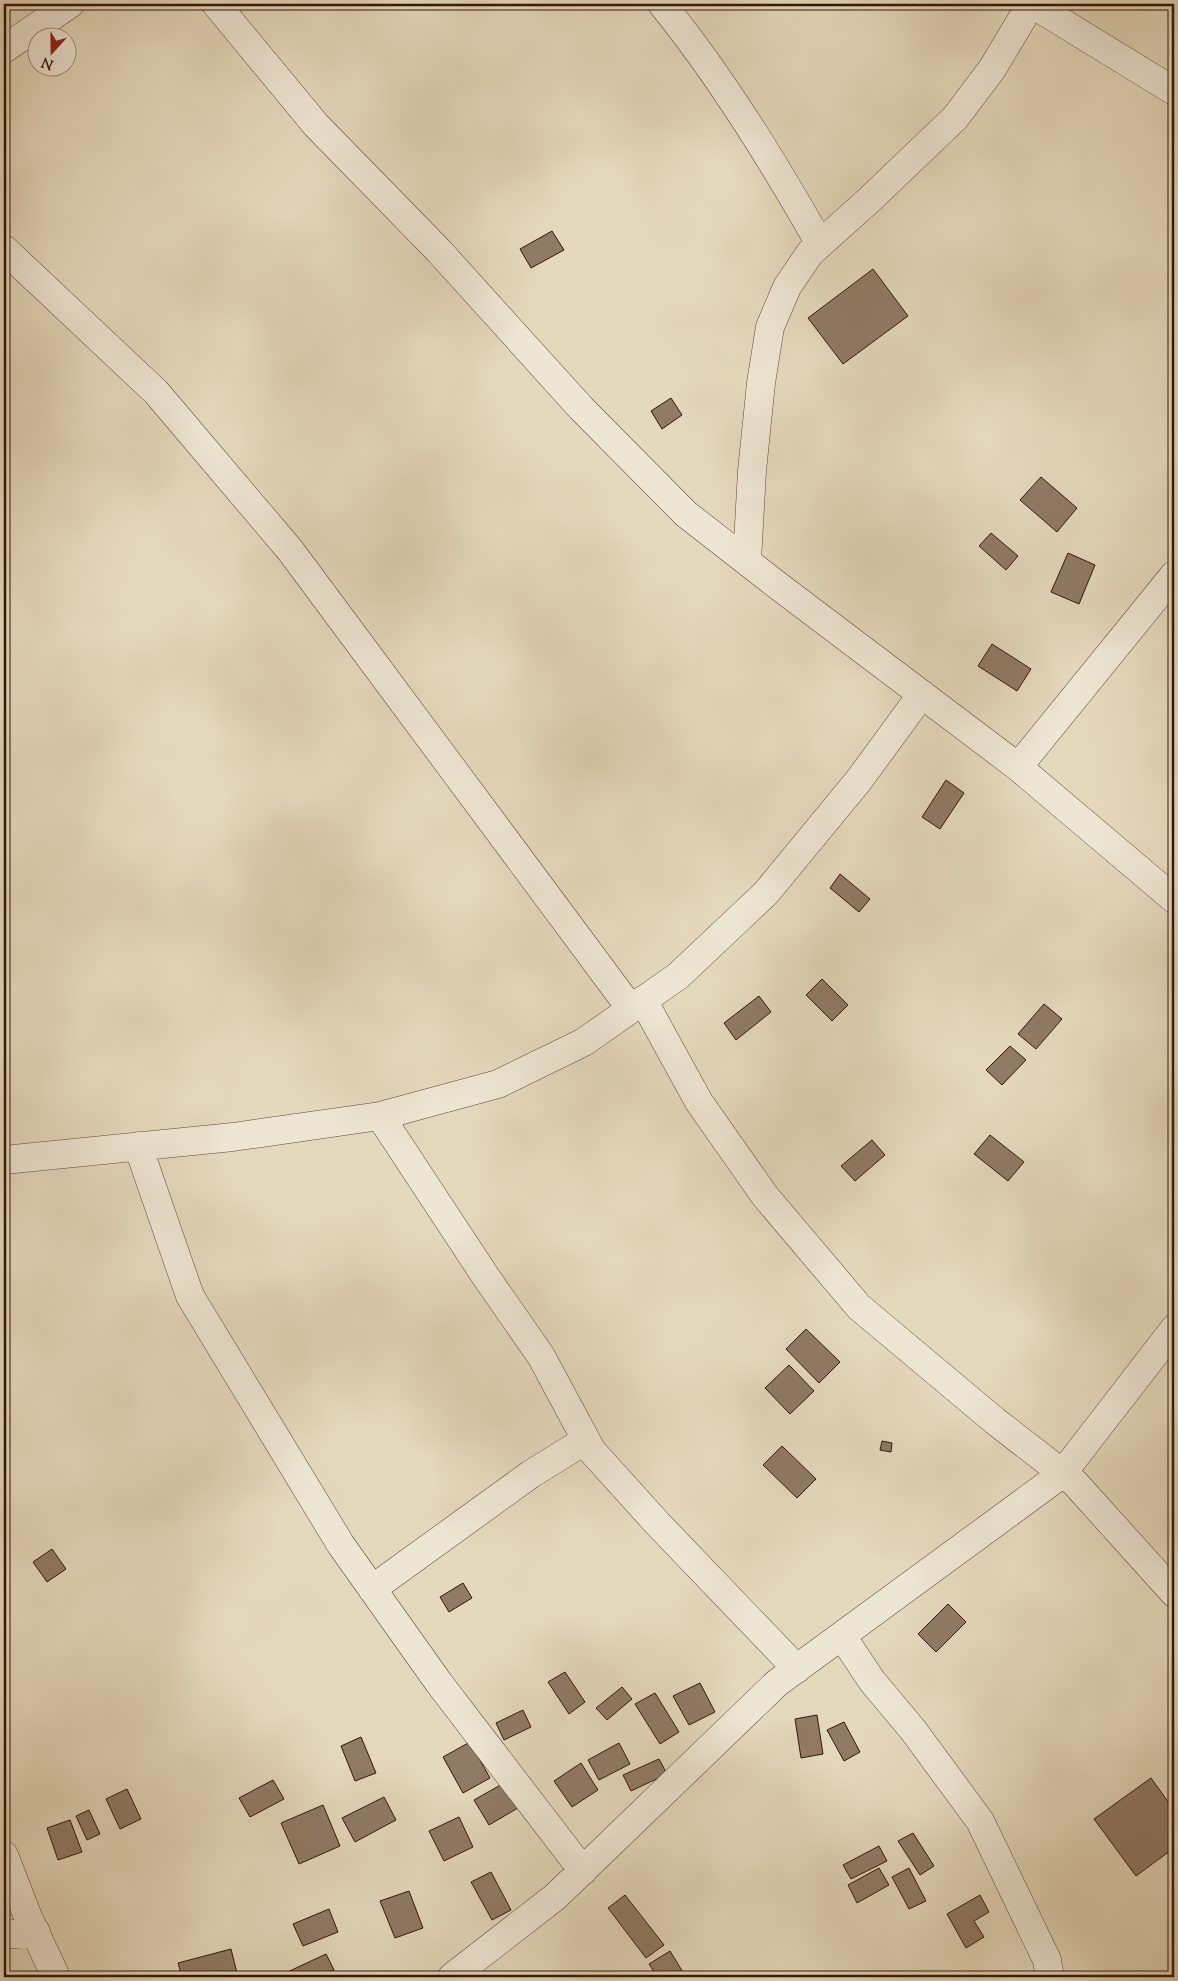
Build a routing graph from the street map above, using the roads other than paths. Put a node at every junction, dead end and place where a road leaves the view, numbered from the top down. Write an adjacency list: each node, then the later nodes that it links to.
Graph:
1 (70, 4): 5 (street)
2 (216, 4): 9 (street)
3 (662, 4): 7 (street)
4 (1032, 4): 6 (street); 7 (street)
5 (4, 49)
6 (1174, 91)
7 (820, 244): 9 (street)
8 (4, 249): 14 (street)
9 (747, 561): 11 (street)
10 (1174, 575): 12 (street)
11 (922, 694): 12 (street); 14 (street)
12 (1018, 768): 13 (street)
13 (1174, 899)
14 (637, 1005): 15 (street); 20 (street)
15 (380, 1116): 16 (street); 19 (street)
16 (138, 1146): 17 (street); 21 (street)
17 (4, 1160)
18 (1174, 1329): 20 (street)
19 (586, 1440): 21 (street); 24 (street)
20 (1062, 1474): 22 (street); 23 (street)
21 (372, 1589): 26 (street)
22 (1174, 1593)
23 (842, 1636): 24 (street); 31 (street)
24 (797, 1669): 26 (street)
25 (4, 1855): 27 (street)
26 (583, 1871): 30 (street)
27 (36, 1932): 28 (street); 29 (street)
28 (4, 1935)
29 (56, 1977)
30 (452, 1977)
31 (1050, 1977)

